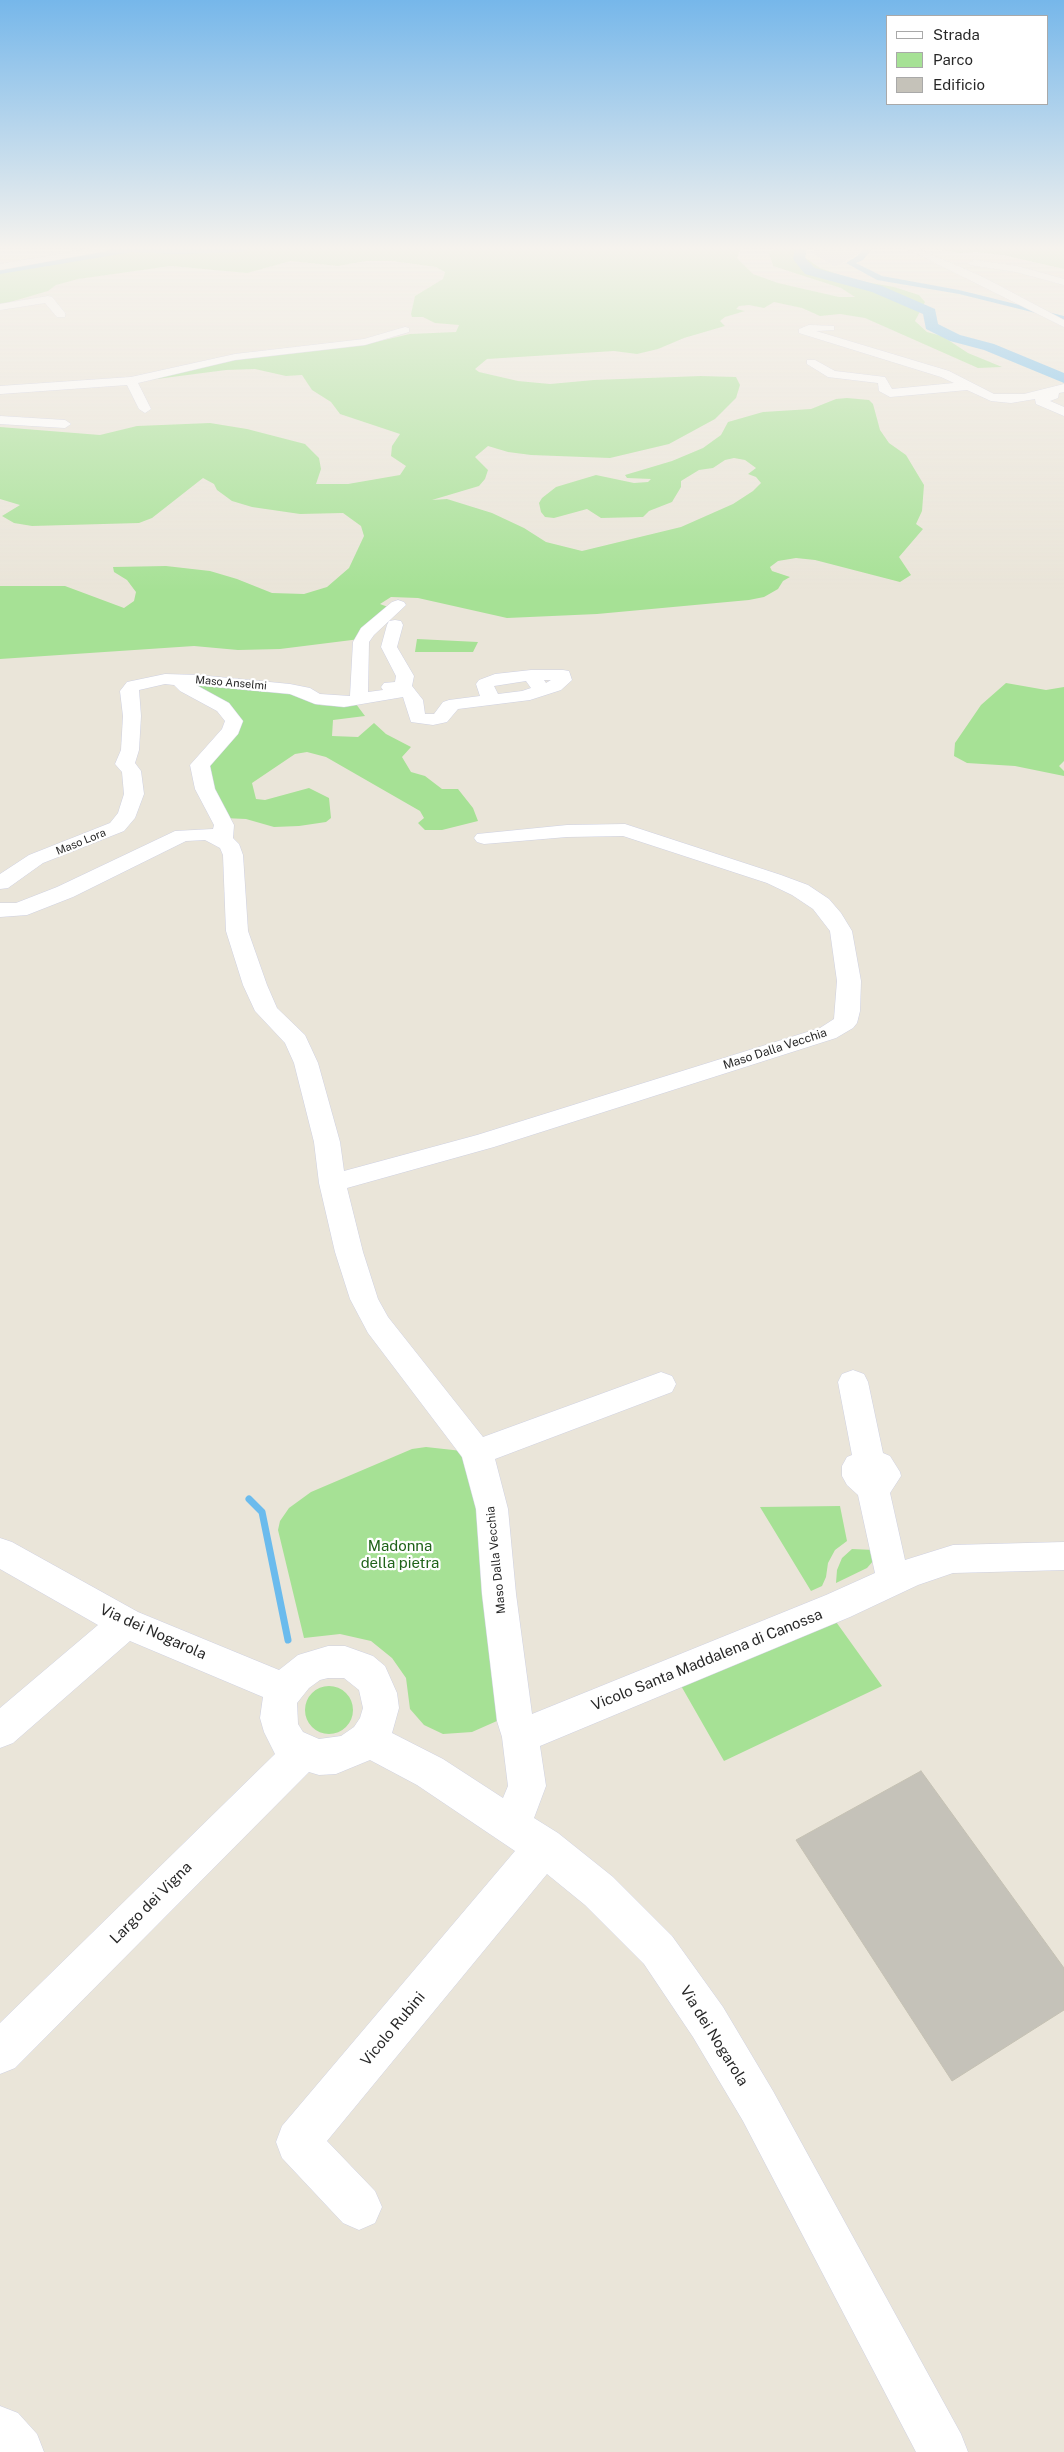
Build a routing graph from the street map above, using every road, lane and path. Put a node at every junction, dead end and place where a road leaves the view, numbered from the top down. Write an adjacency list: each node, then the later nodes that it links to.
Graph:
1 (211, 362): 4 (street)
2 (811, 362): 5 (street)
3 (909, 362): 5 (street)
4 (131, 381): 7 (street); 8 (street)
5 (966, 386): 6 (street)
6 (1063, 388): 9 (street)
7 (0, 390)
8 (144, 410)
9 (1064, 412)
10 (0, 420): 11 (street)
11 (65, 424)
12 (398, 605): 18 (street)
13 (395, 625): 16 (street)
14 (531, 675): 17 (street); 17 (street); 19 (street)
15 (185, 681): 18 (street, Maso Anselmi); 21 (street, Maso Anselmi); 22 (street, Maso Lora)
16 (405, 689): 18 (street, Maso Anselmi); 19 (street)
17 (542, 690): 19 (street)
18 (359, 694)
19 (493, 700)
20 (484, 838): 24 (street, Maso Dalla Vecchia)
21 (222, 841): 23 (street); 24 (street, Maso Dalla Vecchia)
22 (0, 883)
23 (0, 910)
24 (332, 1183): 27 (street, Maso Dalla Vecchia)
25 (853, 1382): 30 (street)
26 (661, 1384): 27 (street)
27 (476, 1452): 34 (street, Maso Dalla Vecchia)
28 (0, 1552): 31 (street, Via dei Nogarola)
29 (1064, 1556): 30 (street, Vicolo Santa Maddalena di Canossa)
30 (893, 1580): 34 (street, Vicolo Santa Maddalena di Canossa)
31 (126, 1623): 32 (street, Via dei Nogarola); 33 (street)
32 (285, 1689): 35 (street); 36 (street)
33 (0, 1731)
34 (520, 1737): 37 (street, Maso Dalla Vecchia)
35 (367, 1739): 36 (street); 37 (street, Via dei Nogarola)
36 (303, 1752): 38 (street, Largo dei Vigna)
37 (528, 1836): 39 (street, Vicolo Rubini); 41 (street, Via dei Nogarola)
38 (0, 2053)
39 (359, 2208)
40 (0, 2431): 42 (street)
41 (943, 2449)
42 (19, 2452)

